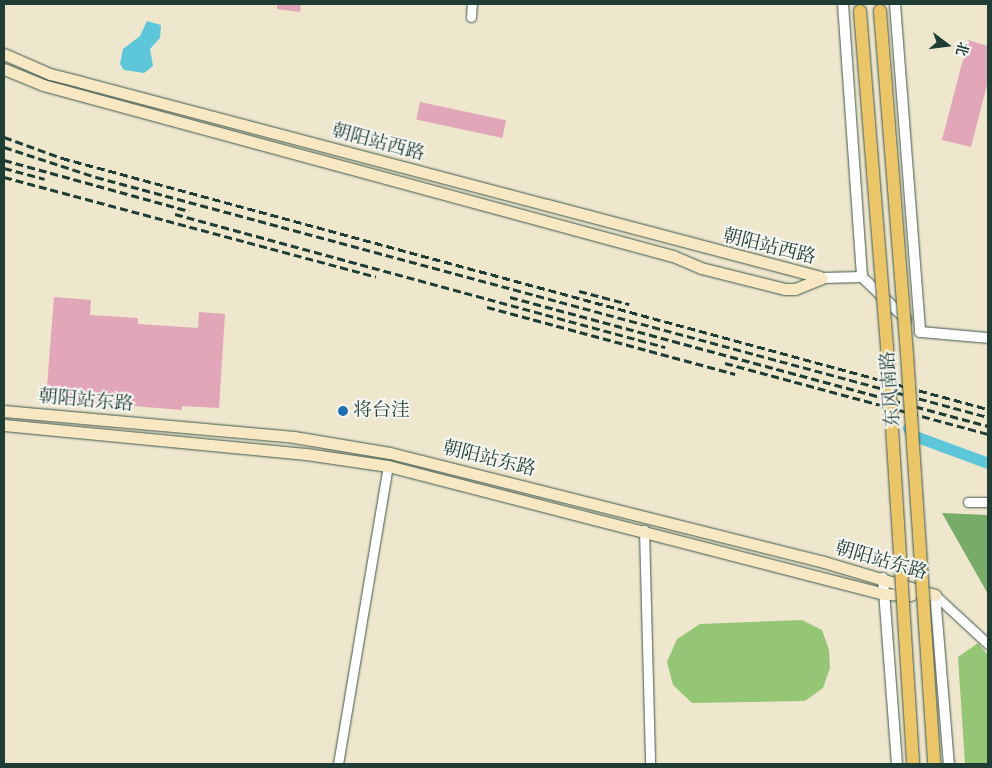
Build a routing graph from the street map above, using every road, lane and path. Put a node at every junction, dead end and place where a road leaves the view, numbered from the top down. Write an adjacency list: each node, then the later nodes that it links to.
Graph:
1 (472, 4): 6 (street)
2 (843, 4): 9 (street)
3 (895, 4): 11 (street)
4 (860, 11): 26 (main road, 东风南路, bridge)
5 (880, 11): 27 (main road, 东风南路, bridge)
6 (471, 17)
7 (4, 54): 10 (main road, 朝阳站西路)
8 (4, 69): 10 (main road, 朝阳站西路)
9 (862, 277): 10 (street); 11 (street)
10 (822, 278)
11 (920, 332): 12 (street)
12 (988, 338)
13 (4, 411): 19 (main road, 朝阳站东路)
14 (4, 425): 15 (main road, 朝阳站东路)
15 (388, 466): 18 (main road, 朝阳站东路); 23 (street)
16 (968, 502): 17 (street)
17 (988, 502)
18 (644, 530): 20 (main road, 朝阳站东路); 24 (street)
19 (884, 578): 20 (street); 21 (main road, 朝阳站东路)
20 (884, 594): 21 (main road, 朝阳站东路); 25 (street)
21 (935, 595): 22 (street); 28 (street)
22 (988, 644)
23 (338, 764)
24 (650, 764)
25 (897, 764)
26 (913, 764)
27 (934, 764)
28 (949, 764)

